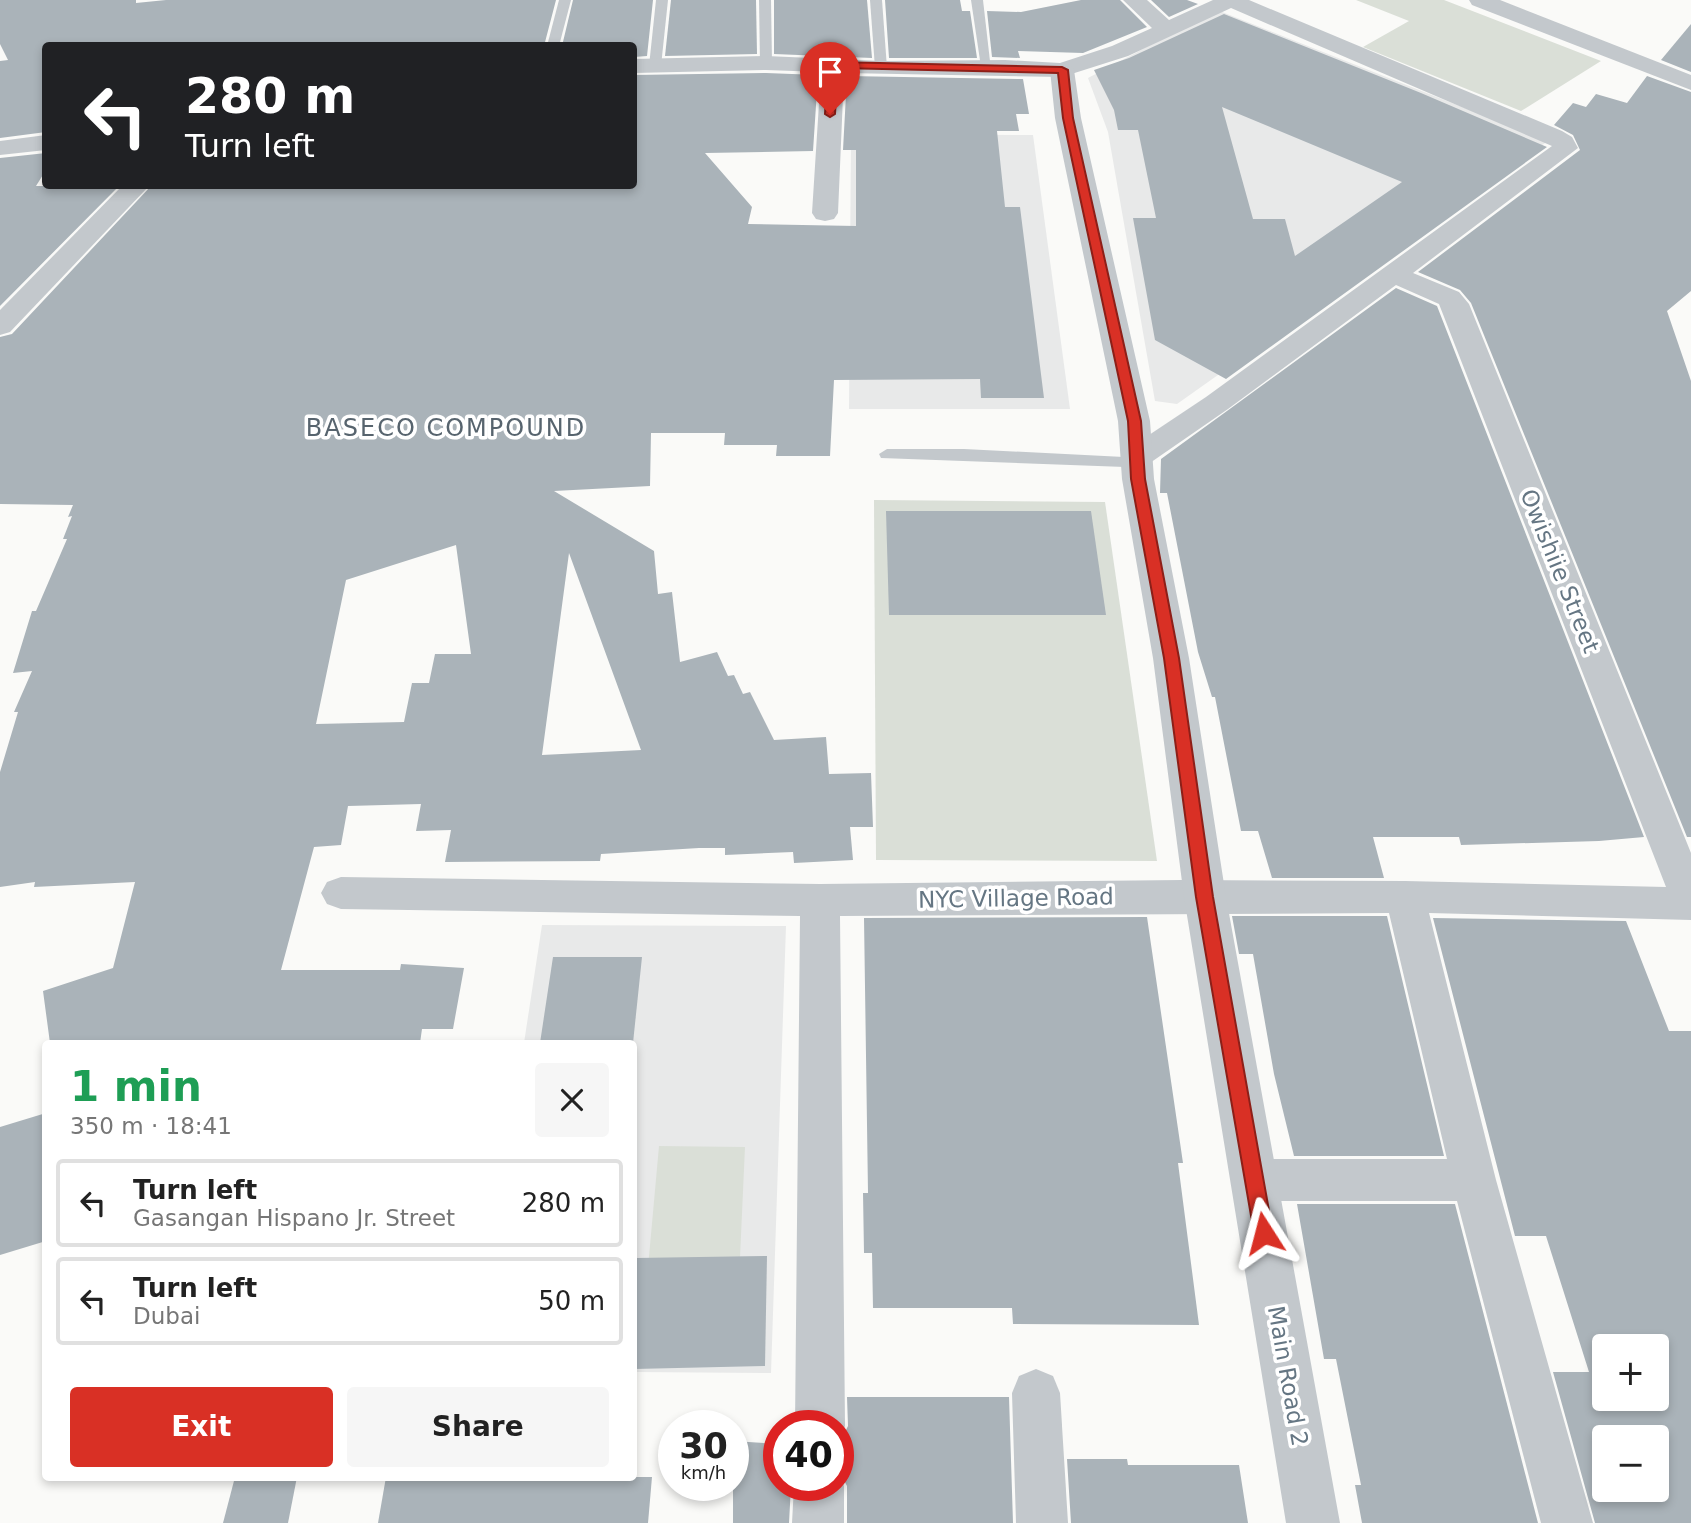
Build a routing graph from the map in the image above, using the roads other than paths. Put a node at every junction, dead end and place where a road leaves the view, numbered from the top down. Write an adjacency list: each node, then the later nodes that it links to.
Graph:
1 (565, 0): 10 (lane)
2 (662, 0): 13 (lane)
3 (765, 0): 11 (lane)
4 (876, 0): 15 (lane)
5 (977, 0): 14 (lane)
6 (1134, 0): 9 (street)
7 (1231, 0): 9 (street); 22 (street)
8 (1480, 0): 17 (street)
9 (1167, 29): 16 (street)
10 (554, 42)
11 (766, 63): 12 (street); 13 (street)
12 (833, 65): 15 (street); 21 (street)
13 (644, 66)
14 (987, 67): 15 (street); 16 (street)
15 (881, 68)
16 (1062, 70): 25 (street, Main Road 2)
17 (1691, 83)
18 (42, 143): 19 (street)
19 (0, 148)
20 (133, 189): 23 (street)
21 (825, 213)
22 (1393, 274): 25 (street); 30 (street, Owishiie Street)
23 (0, 326)
24 (887, 454): 25 (lane)
25 (1136, 458): 27 (street, Main Road 2)
26 (341, 893): 29 (street, NYC Village Road)
27 (1205, 897): 28 (street, NYC Village Road); 29 (street, NYC Village Road); 31 (street, Main Road 2)
28 (1405, 897): 30 (street, NYC Village Road); 32 (street)
29 (820, 900): 34 (street)
30 (1691, 903)
31 (1255, 1180): 32 (street); 38 (street, Main Road 2)
32 (1474, 1180): 39 (street)
33 (1036, 1393): 37 (street)
34 (820, 1410)
35 (819, 1501): 36 (street)
36 (818, 1523)
37 (1042, 1523)
38 (1313, 1523)
39 (1567, 1523)

